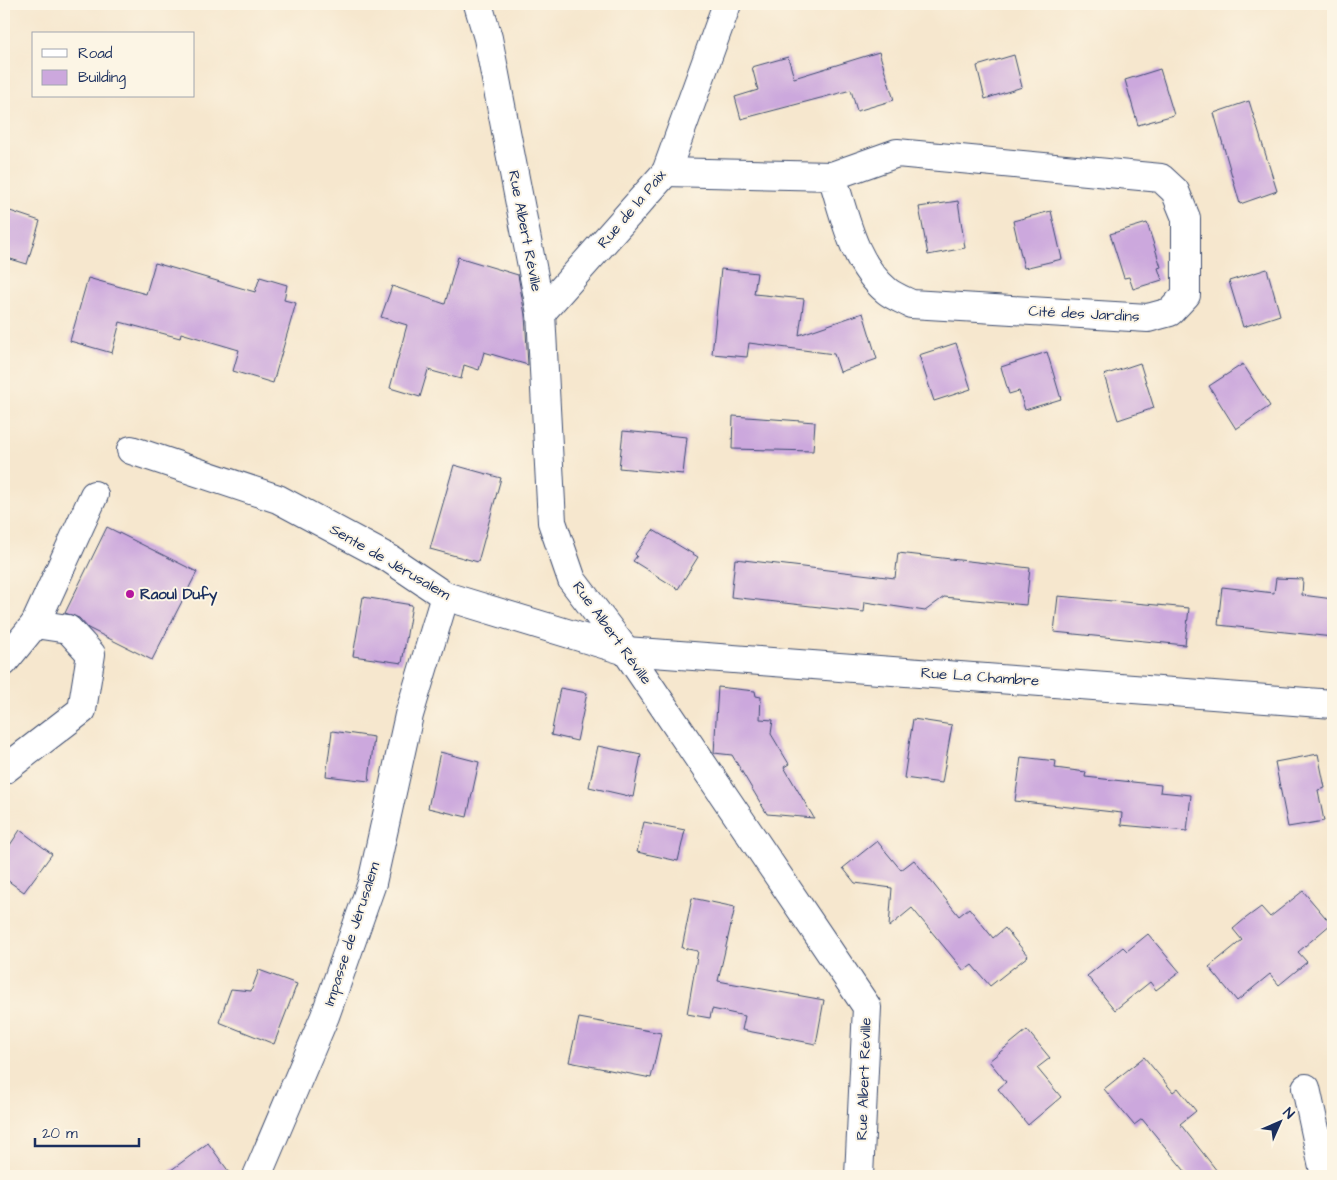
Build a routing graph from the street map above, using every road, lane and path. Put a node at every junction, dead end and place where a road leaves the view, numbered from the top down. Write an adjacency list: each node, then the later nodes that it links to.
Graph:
1 (478, 4): 5 (street, Rue Albert Réville)
2 (727, 4): 3 (street, Rue de la Paix)
3 (666, 172): 4 (street, Cité des Jardins); 5 (street, Rue de la Paix)
4 (832, 176): 4 (street, Cité des Jardins)
5 (541, 313): 10 (street, Rue Albert Réville)
6 (131, 450): 8 (street, Sente de Jérusalem)
7 (94, 495): 9 (street)
8 (445, 596): 10 (street, Sente de Jérusalem); 15 (street, Impasse de Jérusalem)
9 (35, 624): 11 (street); 13 (street)
10 (626, 651): 12 (street, Rue La Chambre); 16 (street, Rue Albert Réville)
11 (4, 662)
12 (1333, 704)
13 (4, 770)
14 (1306, 1088): 17 (street)
15 (257, 1176)
16 (859, 1176)
17 (1325, 1176)

